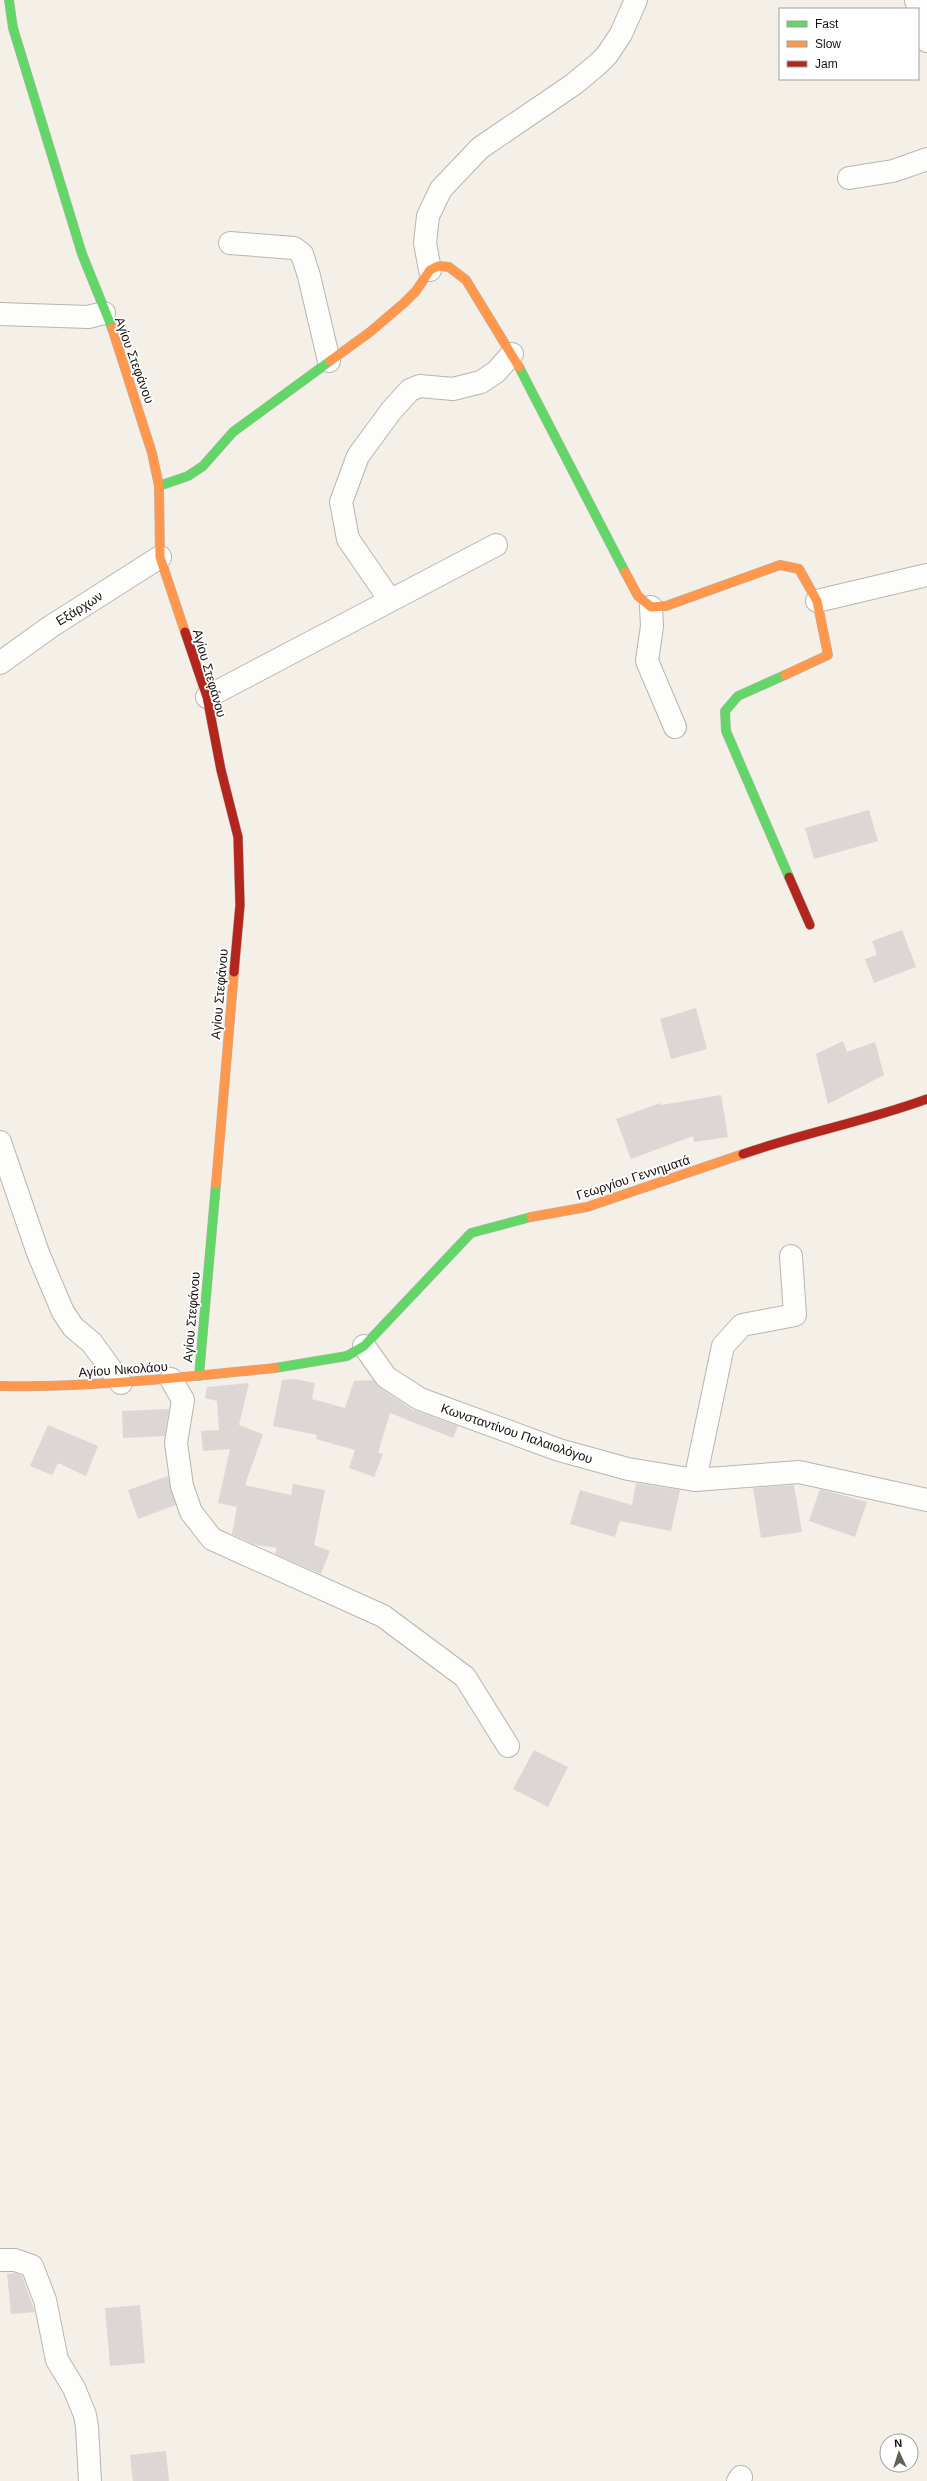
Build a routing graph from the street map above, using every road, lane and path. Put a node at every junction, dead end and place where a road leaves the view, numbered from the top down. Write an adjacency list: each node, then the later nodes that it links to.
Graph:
1 (9, 0): 10 (street, Αγίου Στεφάνου)
2 (636, 0): 8 (street)
3 (919, 11): 4 (street)
4 (927, 40)
5 (927, 159): 6 (street)
6 (849, 178)
7 (230, 243): 12 (street)
8 (430, 270): 11 (street); 12 (street)
9 (0, 314): 10 (street)
10 (104, 314): 13 (street, Αγίου Στεφάνου)
11 (512, 354): 17 (street); 19 (street)
12 (328, 361): 13 (street)
13 (159, 486): 15 (street, Αγίου Στεφάνου)
14 (496, 545): 17 (street)
15 (160, 557): 20 (street, Εξάρχων); 21 (street, Αγίου Στεφάνου)
16 (927, 575): 18 (street)
17 (390, 600): 21 (street)
18 (817, 602): 19 (street); 23 (street)
19 (651, 607): 22 (street)
20 (0, 663)
21 (207, 698): 28 (street, Αγίου Στεφάνου)
22 (675, 727)
23 (810, 925)
24 (927, 1099): 27 (street, Γεωργίου Γεννηματά)
25 (0, 1142): 30 (street)
26 (791, 1256): 32 (street)
27 (364, 1346): 28 (street, Αγίου Νικολάου); 32 (street, Κωνσταντίνου Παλαιολόγου)
28 (199, 1376): 29 (street, Αγίου Νικολάου)
29 (172, 1379): 30 (street, Αγίου Νικολάου); 34 (street)
30 (120, 1383): 31 (street, Αγίου Νικολάου)
31 (0, 1386)
32 (695, 1480): 33 (street, Κωνσταντίνου Παλαιολόγου)
33 (927, 1500)
34 (508, 1746)
35 (0, 2260): 36 (street)
36 (90, 2481)

